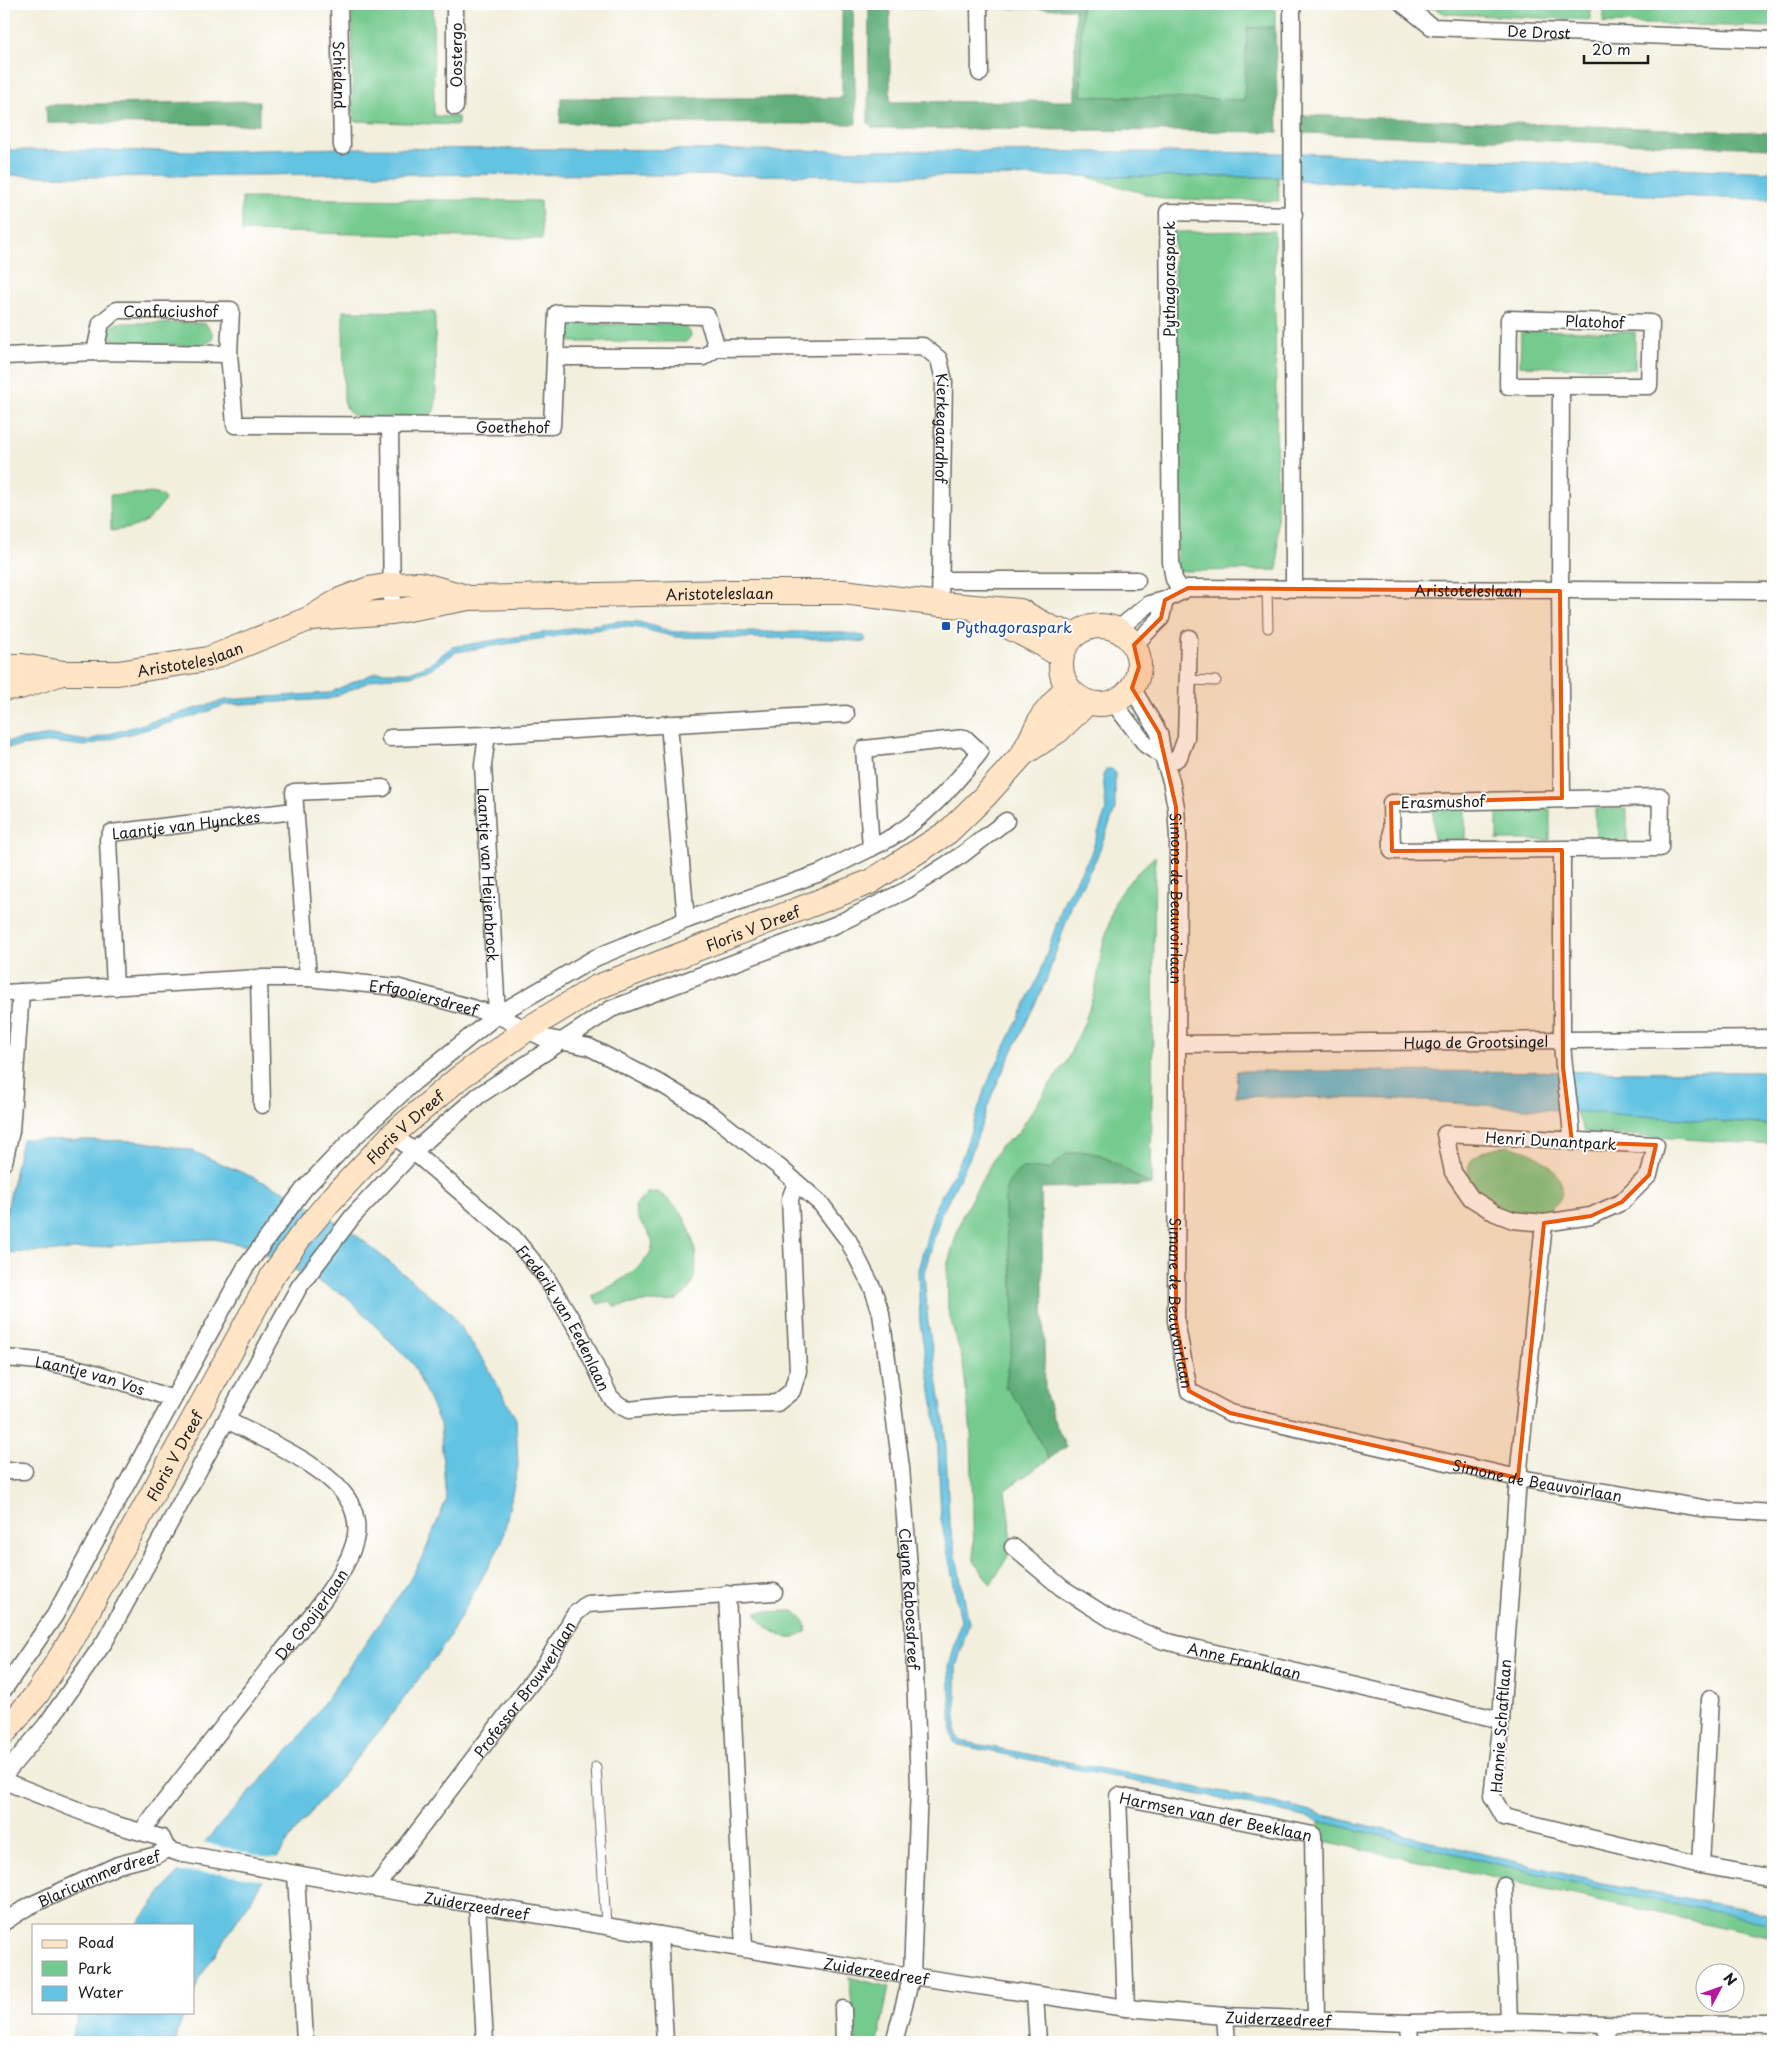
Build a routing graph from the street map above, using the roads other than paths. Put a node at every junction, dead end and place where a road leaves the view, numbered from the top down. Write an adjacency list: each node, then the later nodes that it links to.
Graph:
1 (339, 4): 9 (street, Schieland)
2 (455, 4): 8 (street, Oostergo)
3 (979, 4): 7 (street)
4 (1292, 4): 10 (street)
5 (1403, 4): 6 (street, De Drost)
6 (1773, 40)
7 (980, 73)
8 (455, 107)
9 (342, 146)
10 (1294, 215): 23 (street); 25 (street, Pythagoraspark)
11 (717, 348): 15 (street, Kierkegaardhof); 15 (street, Goethehof); 19 (street, Kierkegaardhof)
12 (95, 352): 13 (street); 13 (street, Confuciushof); 14 (street)
13 (229, 354): 17 (street, Confuciushof)
14 (4, 356)
15 (556, 357): 18 (street, Goethehof)
16 (1561, 387): 16 (street, Platohof); 24 (street)
17 (235, 425): 18 (street, Goethehof)
18 (390, 426): 21 (street)
19 (940, 580): 20 (street); 29 (street, Kierkegaardhof)
20 (1137, 580)
21 (391, 585): 27 (street, Aristoteleslaan); 31 (street); 32 (street, Aristoteleslaan)
22 (1267, 588): 23 (street, Aristoteleslaan); 25 (street, Aristoteleslaan); 33 (lane)
23 (1294, 588): 24 (street, Aristoteleslaan)
24 (1560, 590): 26 (street, Aristoteleslaan); 54 (street)
25 (1181, 591): 28 (street, Aristoteleslaan)
26 (1773, 591)
27 (469, 598): 29 (street, Aristoteleslaan); 31 (street, Aristoteleslaan)
28 (1165, 600): 35 (street, Aristoteleslaan); 35 (street)
29 (940, 604): 30 (street, Aristoteleslaan)
30 (970, 607): 34 (street, Aristoteleslaan); 37 (street, Aristoteleslaan)
31 (392, 612): 32 (street, Aristoteleslaan)
32 (311, 618): 39 (street, Aristoteleslaan)
33 (1268, 628)
34 (1074, 635): 35 (street); 37 (street)
35 (1125, 638): 44 (street)
36 (1189, 638): 40 (street)
37 (1061, 656): 42 (street)
38 (4, 666): 39 (street, Aristoteleslaan)
39 (63, 673): 43 (street, Aristoteleslaan)
40 (1188, 680): 41 (lane); 52 (street)
41 (1216, 681)
42 (1067, 687): 46 (street); 51 (street, Floris V Dreef)
43 (4, 688)
44 (1132, 688): 45 (street); 52 (street, Simone de Beauvoirlaan)
45 (1113, 702): 46 (street); 52 (street)
46 (1087, 703): 51 (street, Floris V Dreef)
47 (846, 714): 48 (street)
48 (669, 724): 49 (street); 59 (street)
49 (487, 734): 50 (street); 65 (street, Laantje van Heijenbrock)
50 (390, 738)
51 (1023, 754): 66 (street, Floris V Dreef)
52 (1164, 761): 70 (street, Simone de Beauvoirlaan)
53 (383, 788): 55 (street)
54 (1562, 798): 58 (street, Erasmushof); 58 (street, Erasmushof)
55 (294, 811): 61 (street); 62 (street, Laantje van Hynckes)
56 (1006, 821): 69 (street, Floris V Dreef)
57 (871, 848): 57 (street, Floris V Dreef); 59 (street, Floris V Dreef)
58 (1562, 850): 68 (street)
59 (686, 920): 65 (street, Floris V Dreef)
60 (259, 978): 61 (street, Erfgooiersdreef); 62 (street, Erfgooiersdreef); 71 (street)
61 (308, 978): 65 (street, Erfgooiersdreef)
62 (115, 987): 63 (street, Erfgooiersdreef)
63 (21, 992): 64 (street, Erfgooiersdreef); 75 (street)
64 (4, 993)
65 (497, 1015): 66 (street, Erfgooiersdreef); 79 (street, Floris V Dreef)
66 (526, 1030): 69 (street, Erfgooiersdreef); 72 (street, Floris V Dreef)
67 (1773, 1038): 68 (street, Hugo de Grootsingel)
68 (1562, 1039): 70 (street, Hugo de Grootsingel); 73 (street)
69 (560, 1041): 74 (street, Floris V Dreef); 76 (street, Erfgooiersdreef)
70 (1177, 1044): 83 (street, Simone de Beauvoirlaan)
71 (262, 1105)
72 (392, 1134): 74 (street, Frederik van Eedenlaan); 91 (street, Floris V Dreef)
73 (1572, 1142): 77 (street, Henri Dunantpark); 77 (street, Henri Dunantpark)
74 (414, 1151): 76 (street, Frederik van Eedenlaan); 80 (street, Floris V Dreef)
75 (4, 1162)
76 (796, 1183): 107 (street, Cleyne Raboesdreef)
77 (1544, 1223): 83 (street)
78 (4, 1358): 79 (street, Laantje van Vos)
79 (174, 1400): 88 (street, Floris V Dreef)
80 (227, 1420): 93 (street, Floris V Dreef); 95 (street, De Gooijerlaan)
81 (4, 1471): 82 (street)
82 (24, 1471)
83 (1518, 1478): 84 (street, Simone de Beauvoirlaan); 90 (street, Hannie Schaftlaan)
84 (1773, 1513)
85 (1013, 1547): 90 (street, Anne Franklaan)
86 (774, 1592): 87 (street, Professor Brouwerlaan)
87 (727, 1594): 101 (street, Professor Brouwerlaan); 106 (street)
88 (4, 1689)
89 (1710, 1699): 97 (street)
90 (1501, 1720): 97 (street, Hannie Schaftlaan)
91 (4, 1733)
92 (596, 1767): 104 (lane)
93 (4, 1775)
94 (4, 1781): 95 (street, Zuiderzeedreef)
95 (142, 1832): 96 (street, Zuiderzeedreef)
96 (173, 1851): 98 (street, Zuiderzeedreef); 103 (street, Blaricummerdreef)
97 (1701, 1865): 99 (street, Hannie Schaftlaan)
98 (296, 1874): 101 (street, Zuiderzeedreef); 117 (street)
99 (1773, 1878)
100 (1504, 1886): 113 (street)
101 (376, 1888): 102 (street, Zuiderzeedreef)
102 (477, 1904): 104 (street, Zuiderzeedreef); 118 (street)
103 (4, 1922)
104 (606, 1925): 105 (street, Zuiderzeedreef)
105 (659, 1934): 106 (street, Zuiderzeedreef); 119 (street)
106 (744, 1948): 107 (street, Zuiderzeedreef)
107 (912, 1975): 108 (street, Zuiderzeedreef); 121 (street, Cleyne Raboesdreef)
108 (1035, 1995): 109 (street, Zuiderzeedreef); 122 (street)
109 (1126, 2008): 111 (street, Zuiderzeedreef); 112 (street, Harmsen van der Beeklaan)
110 (843, 2009): 120 (street)
111 (1225, 2016): 112 (street, Zuiderzeedreef); 123 (street)
112 (1316, 2019): 114 (street, Zuiderzeedreef)
113 (1509, 2021): 114 (street, Zuiderzeedreef); 115 (street, Zuiderzeedreef)
114 (1410, 2023): 124 (street)
115 (1606, 2024): 116 (street, Zuiderzeedreef); 125 (street)
116 (1773, 2025)
117 (305, 2042)
118 (485, 2042)
119 (665, 2042)
120 (844, 2042)
121 (894, 2042)
122 (1038, 2042)
123 (1227, 2042)
124 (1410, 2042)
125 (1607, 2042)

